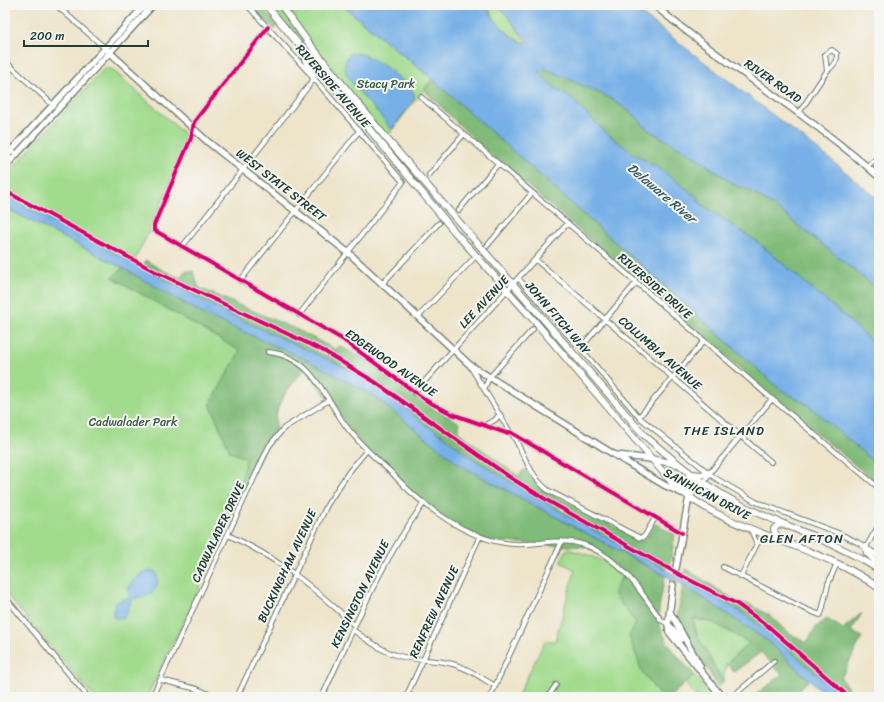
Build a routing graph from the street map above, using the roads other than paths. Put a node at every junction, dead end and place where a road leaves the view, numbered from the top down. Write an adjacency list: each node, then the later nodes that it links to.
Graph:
1 (56, 5): 10 (street, WEST STATE STREET)
2 (145, 5): 10 (main road)
3 (153, 5): 11 (main road)
4 (247, 5): 8 (street, RIVERSIDE AVENUE)
5 (266, 5): 9 (highway, JOHN FITCH WAY)
6 (281, 5): 45 (highway, JOHN FITCH WAY)
7 (654, 5): 17 (main road, RIVER ROAD)
8 (268, 27): 14 (street, RIVERSIDE AVENUE); 18 (street)
9 (288, 32): 14 (highway); 46 (highway, JOHN FITCH WAY)
10 (105, 48): 11 (main road, WEST STATE STREET); 16 (main road)
11 (110, 53): 16 (main road); 18 (main road, WEST STATE STREET)
12 (5, 60): 16 (street)
13 (827, 71): 13 (street); 17 (street)
14 (314, 79): 19 (street, RIVERSIDE AVENUE); 28 (street)
15 (421, 96): 20 (street, RIVERSIDE DRIVE)
16 (55, 107): 22 (main road)
17 (799, 113): 26 (main road, RIVER ROAD)
18 (193, 129): 28 (main road, WEST STATE STREET); 37 (street, EDGEWOOD AVENUE)
19 (359, 131): 33 (street); 38 (street, RIVERSIDE AVENUE)
20 (464, 134): 25 (street, RIVERSIDE DRIVE); 29 (street)
21 (5, 144): 22 (street)
22 (14, 152): 23 (main road); 27 (main road)
23 (5, 157)
24 (879, 158): 26 (street)
25 (498, 164): 31 (street, RIVERSIDE DRIVE); 32 (street)
26 (867, 166): 30 (main road, RIVER ROAD)
27 (5, 167)
28 (243, 170): 33 (main road, WEST STATE STREET); 37 (street)
29 (429, 175)
30 (879, 177)
31 (532, 193): 35 (street, RIVERSIDE DRIVE); 36 (street)
32 (459, 210)
33 (295, 211): 38 (main road, WEST STATE STREET); 42 (street)
34 (439, 223): 44 (street)
35 (568, 223): 40 (street, LEE AVENUE); 43 (street, RIVERSIDE DRIVE)
36 (487, 246)
37 (182, 247): 42 (street, EDGEWOOD AVENUE)
38 (348, 253): 44 (main road, WEST STATE STREET); 47 (street)
39 (473, 259): 48 (street)
40 (536, 260): 41 (street, LEE AVENUE); 49 (street, COLUMBIA AVENUE)
41 (519, 279): 45 (street, LEE AVENUE); 52 (street)
42 (240, 280): 47 (street, EDGEWOOD AVENUE)
43 (636, 282): 49 (street); 51 (street, RIVERSIDE DRIVE)
44 (382, 284): 48 (main road, WEST STATE STREET)
45 (514, 284): 46 (street, LEE AVENUE); 72 (highway, JOHN FITCH WAY)
46 (508, 291): 53 (street, LEE AVENUE); 69 (highway, JOHN FITCH WAY)
47 (299, 314): 59 (street, EDGEWOOD AVENUE)
48 (418, 317): 53 (main road, WEST STATE STREET)
49 (604, 319): 52 (street); 56 (street, COLUMBIA AVENUE)
50 (533, 329): 57 (street)
51 (704, 341): 56 (street); 60 (street, RIVERSIDE DRIVE)
52 (584, 344): 63 (street)
53 (454, 350): 55 (main road, WEST STATE STREET); 59 (street, LEE AVENUE)
54 (268, 352): 61 (street)
55 (470, 366): 57 (main road, SANHICAN DRIVE); 58 (street, WEST STATE STREET)
56 (672, 377): 63 (street); 66 (street, COLUMBIA AVENUE)
57 (489, 378): 58 (street); 68 (main road, SANHICAN DRIVE)
58 (484, 389): 62 (street, WEST STATE STREET)
59 (414, 393): 64 (street, EDGEWOOD AVENUE)
60 (772, 399): 66 (street); 77 (street, RIVERSIDE DRIVE)
61 (329, 400): 67 (street); 85 (street, CADWALADER DRIVE)
62 (500, 414): 64 (street); 65 (street, WEST STATE STREET)
63 (639, 417): 74 (street)
64 (485, 425): 65 (street, EDGEWOOD AVENUE)
65 (511, 432): 80 (street, EDGEWOOD AVENUE); 80 (street, WEST STATE STREET)
66 (741, 436): 71 (street, COLUMBIA AVENUE); 74 (street)
67 (367, 450): 79 (street); 98 (street, BUCKINGHAM AVENUE)
68 (614, 454): 69 (main road, SANHICAN DRIVE); 78 (main road, SANHICAN DRIVE)
69 (652, 460): 70 (highway); 75 (highway, JOHN FITCH WAY)
70 (671, 462): 72 (highway); 75 (highway)
71 (770, 462)
72 (682, 466): 73 (highway, JOHN FITCH WAY)
73 (690, 473): 74 (highway); 76 (highway, JOHN FITCH WAY); 78 (highway)
74 (709, 473): 76 (street); 91 (street)
75 (666, 476): 78 (highway, JOHN FITCH WAY)
76 (703, 482): 78 (street); 81 (highway, JOHN FITCH WAY)
77 (879, 488)
78 (687, 496): 83 (highway, SANHICAN DRIVE); 84 (main road)
79 (424, 503): 86 (street); 105 (street, KENSINGTON AVENUE)
80 (655, 518): 84 (street, EDGEWOOD AVENUE)
81 (785, 524): 88 (highway); 97 (highway, JOHN FITCH WAY)
82 (879, 525): 91 (street)
83 (751, 530): 87 (highway, SANHICAN DRIVE); 90 (street)
84 (682, 533): 96 (main road)
85 (228, 535): 98 (street); 112 (street, CADWALADER DRIVE)
86 (480, 536): 89 (street); 107 (street, RENFREW AVENUE)
87 (772, 537): 88 (highway, SANHICAN DRIVE); 90 (street)
88 (779, 540): 93 (highway, SANHICAN DRIVE)
89 (562, 541): 104 (street); 114 (street)
90 (756, 545): 99 (street)
91 (866, 547): 92 (street); 94 (highway)
92 (879, 556)
93 (837, 563): 99 (street); 101 (highway, SANHICAN DRIVE)
94 (879, 564)
95 (723, 566): 99 (street)
96 (676, 568)
97 (879, 570)
98 (295, 573): 105 (street); 118 (street, BUCKINGHAM AVENUE)
99 (741, 576)
100 (673, 585): 103 (main road)
101 (879, 588)
102 (5, 597): 115 (street)
103 (670, 611): 104 (main road); 106 (main road)
104 (668, 624): 106 (main road); 110 (main road)
105 (354, 628): 107 (street); 119 (street, KENSINGTON AVENUE)
106 (690, 647): 110 (main road)
107 (422, 660): 114 (street); 120 (street, RENFREW AVENUE)
108 (774, 661): 124 (street)
109 (879, 666): 111 (street)
110 (702, 672): 123 (main road)
111 (879, 678)
112 (160, 680): 116 (street, CADWALADER DRIVE); 117 (street)
113 (556, 685): 122 (street)
114 (495, 686): 121 (street)
115 (88, 697)
116 (152, 697)
117 (216, 697)
118 (237, 697)
119 (322, 697)
120 (406, 697)
121 (490, 697)
122 (548, 697)
123 (722, 697)
124 (732, 697)

